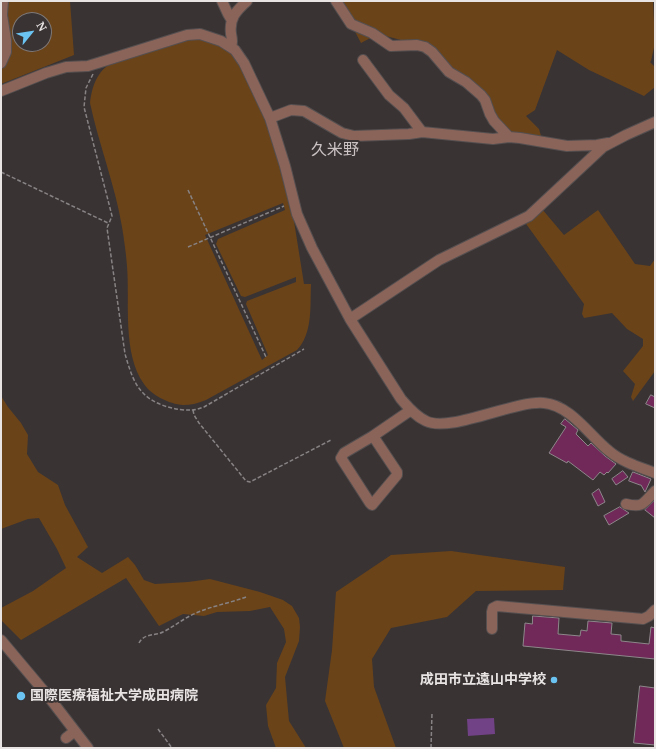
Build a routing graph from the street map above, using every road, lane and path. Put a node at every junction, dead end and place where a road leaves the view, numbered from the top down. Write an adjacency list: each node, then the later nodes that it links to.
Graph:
1 (3, 1): 8 (street)
2 (222, 1): 5 (street)
3 (247, 1): 5 (street)
4 (336, 1): 14 (street)
5 (231, 19): 6 (street)
6 (231, 47): 9 (street); 11 (street)
7 (363, 60): 13 (street)
8 (1, 63)
9 (97, 64): 10 (street); 19 (path)
10 (1, 91)
11 (270, 118): 13 (street); 22 (street)
12 (655, 122): 15 (street)
13 (422, 132): 14 (street)
14 (508, 137): 15 (street)
15 (610, 143): 22 (street)
16 (1, 172): 19 (path)
17 (188, 190): 20 (path)
18 (284, 206): 20 (path)
19 (108, 223): 25 (path)
20 (210, 237): 21 (path); 24 (path)
21 (188, 247)
22 (350, 319): 26 (street)
23 (304, 349): 25 (path)
24 (266, 357)
25 (193, 410): 28 (path)
26 (411, 410): 27 (street); 29 (street)
27 (373, 436): 27 (street)
28 (331, 440)
29 (655, 473)
30 (655, 491): 31 (street)
31 (626, 504)
32 (246, 597): 36 (path)
33 (655, 610): 34 (street)
34 (492, 630)
35 (1, 640): 39 (street)
36 (139, 643)
37 (432, 713): 43 (path)
38 (158, 729): 42 (path)
39 (75, 731): 40 (street); 41 (street)
40 (66, 738)
41 (85, 747)
42 (172, 748)
43 (431, 748)

